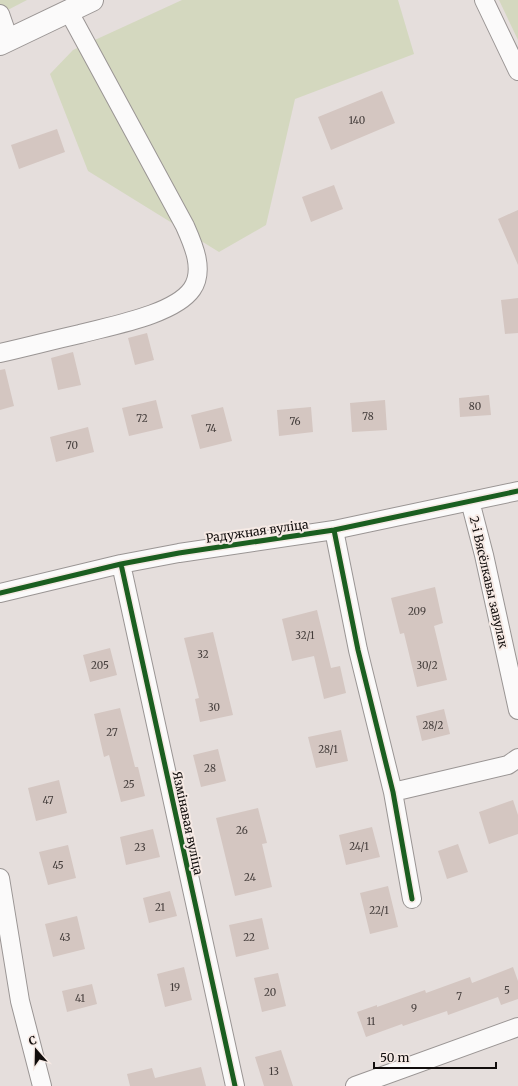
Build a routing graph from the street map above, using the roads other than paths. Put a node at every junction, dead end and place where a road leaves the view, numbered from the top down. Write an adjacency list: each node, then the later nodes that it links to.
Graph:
1 (92, 0): 3 (main road)
2 (484, 0): 6 (street)
3 (69, 12): 5 (main road); 7 (street)
4 (0, 14): 5 (street)
5 (5, 42)
6 (518, 71)
7 (0, 354)
8 (518, 491): 9 (street, Радужная вуліца)
9 (470, 501): 10 (street, Радужная вуліца); 13 (street, 2-і Вясёлкавы завулак)
10 (334, 530): 11 (street, Радужная вуліца); 15 (street)
11 (121, 564): 12 (street, Радужная вуліца); 20 (street, Язмінавая вуліца)
12 (0, 593)
13 (518, 710)
14 (518, 758): 15 (street)
15 (393, 792): 17 (street)
16 (0, 878): 19 (street)
17 (412, 899)
18 (518, 1026): 21 (street)
19 (42, 1086)
20 (235, 1086)
21 (355, 1086)

